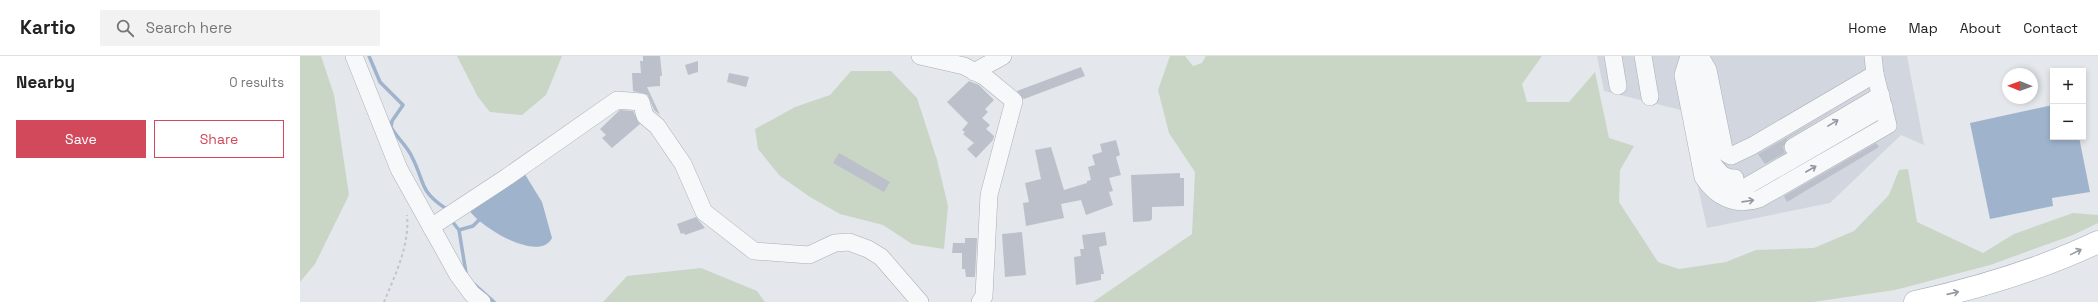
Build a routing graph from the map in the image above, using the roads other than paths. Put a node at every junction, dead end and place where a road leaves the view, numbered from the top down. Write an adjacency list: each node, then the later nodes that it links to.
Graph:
1 (354, 56): 13 (street)
2 (920, 56): 9 (street)
3 (1003, 56): 9 (street)
4 (1613, 56): 10 (street)
5 (1643, 56): 12 (street)
6 (1693, 56): 11 (street, one-way to 11); 11 (street, one-way to 11)
7 (1700, 56): 11 (street)
8 (1873, 56): 11 (street)
9 (974, 72): 18 (street)
10 (1618, 86)
11 (1879, 90)
12 (1650, 97)
13 (431, 227): 16 (street); 17 (street)
14 (2098, 242): 19 (main road, one-way to 14)
15 (2098, 258): 20 (main road)
16 (482, 302)
17 (920, 302)
18 (980, 302)
19 (1915, 302)
20 (1981, 302)

